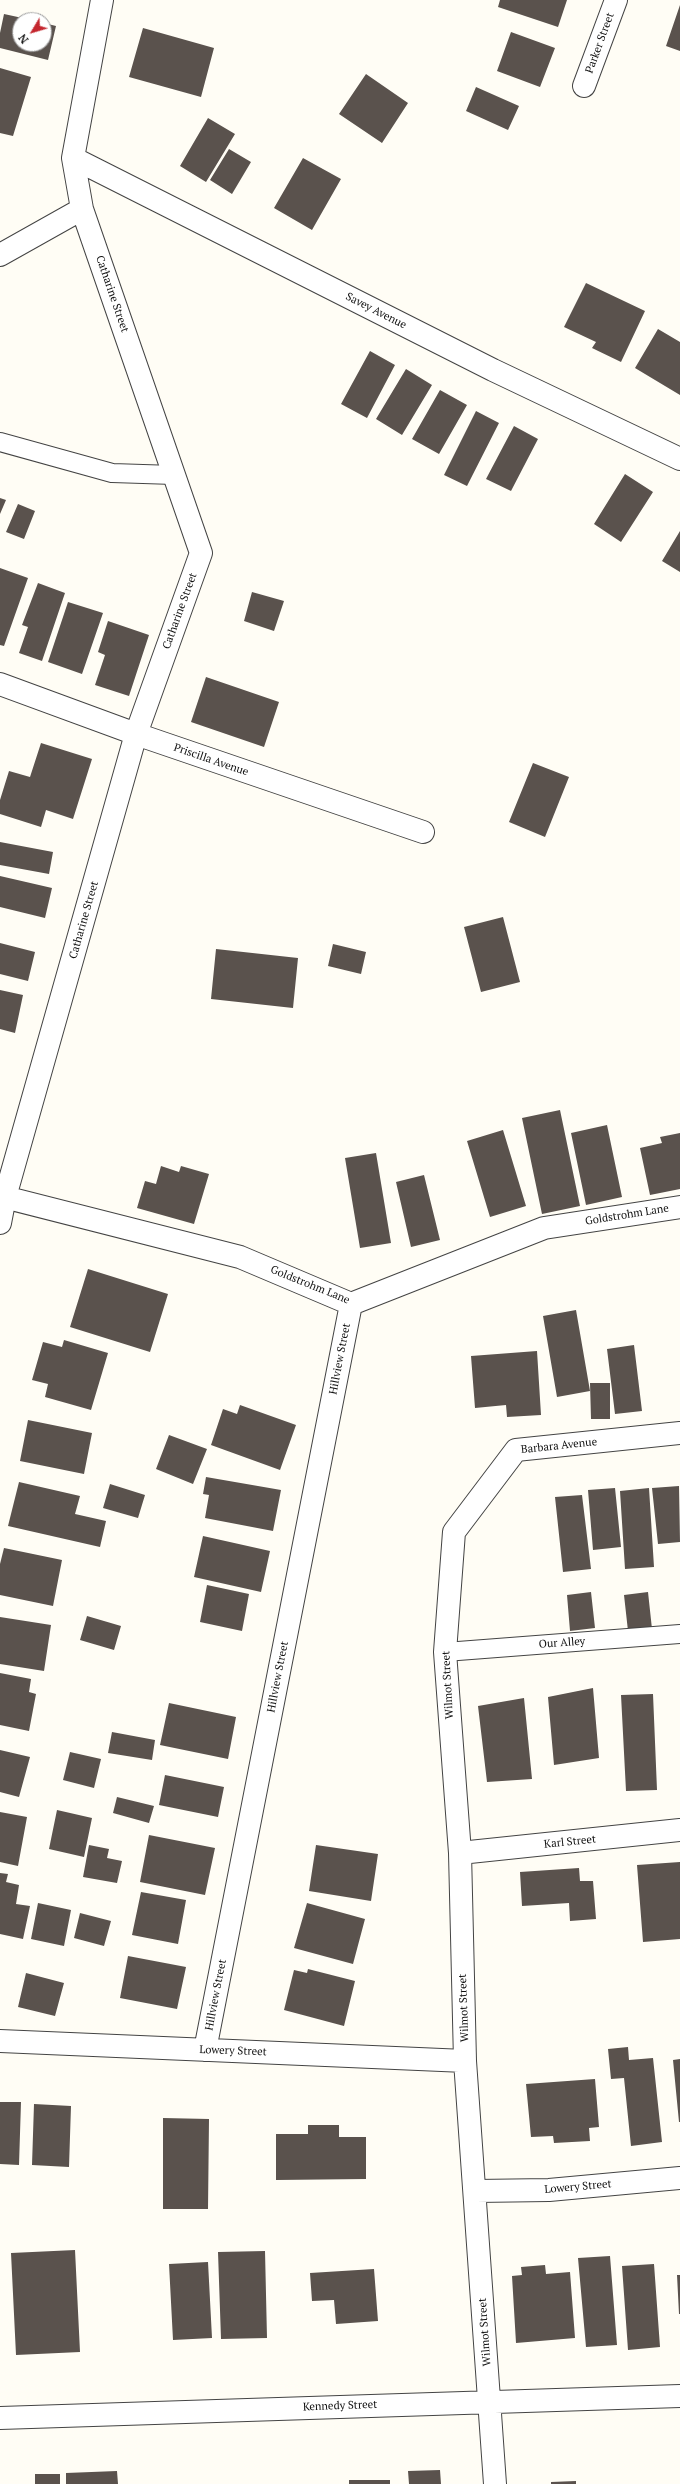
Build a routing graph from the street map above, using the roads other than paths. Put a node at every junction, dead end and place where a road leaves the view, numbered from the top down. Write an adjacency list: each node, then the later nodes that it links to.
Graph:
1 (102, 0): 4 (street, Catharine Street)
2 (616, 0): 3 (street, Parker Street)
3 (584, 86)
4 (73, 158): 5 (street, Catharine Street); 8 (street, Savey Avenue)
5 (82, 209): 6 (street); 9 (street, Catharine Street)
6 (0, 255)
7 (0, 442): 9 (lane)
8 (680, 459)
9 (174, 475): 11 (street, Catharine Street)
10 (0, 684): 11 (street, Priscilla Avenue)
11 (136, 734): 12 (street, Priscilla Avenue); 13 (street, Catharine Street)
12 (424, 832)
13 (3, 1197): 15 (street, Catharine Street); 16 (street, Goldstrohm Lane)
14 (680, 1207): 16 (street, Goldstrohm Lane)
15 (0, 1223)
16 (351, 1304): 24 (street, Hillview Street)
17 (680, 1433): 18 (street, Barbara Avenue)
18 (454, 1532): 20 (street, Wilmot Street)
19 (680, 1634): 20 (lane, Our Alley)
20 (445, 1652): 22 (street, Wilmot Street)
21 (680, 1830): 22 (street, Karl Street)
22 (460, 1853): 25 (street, Wilmot Street)
23 (0, 2041): 24 (street, Lowery Street)
24 (205, 2050): 25 (street, Lowery Street)
25 (465, 2061): 27 (street, Wilmot Street)
26 (680, 2178): 27 (street, Lowery Street)
27 (476, 2191): 29 (street, Wilmot Street)
28 (680, 2396): 29 (street, Kennedy Street)
29 (490, 2401): 30 (street, Kennedy Street); 31 (street, Wilmot Street)
30 (0, 2418)
31 (495, 2484)

